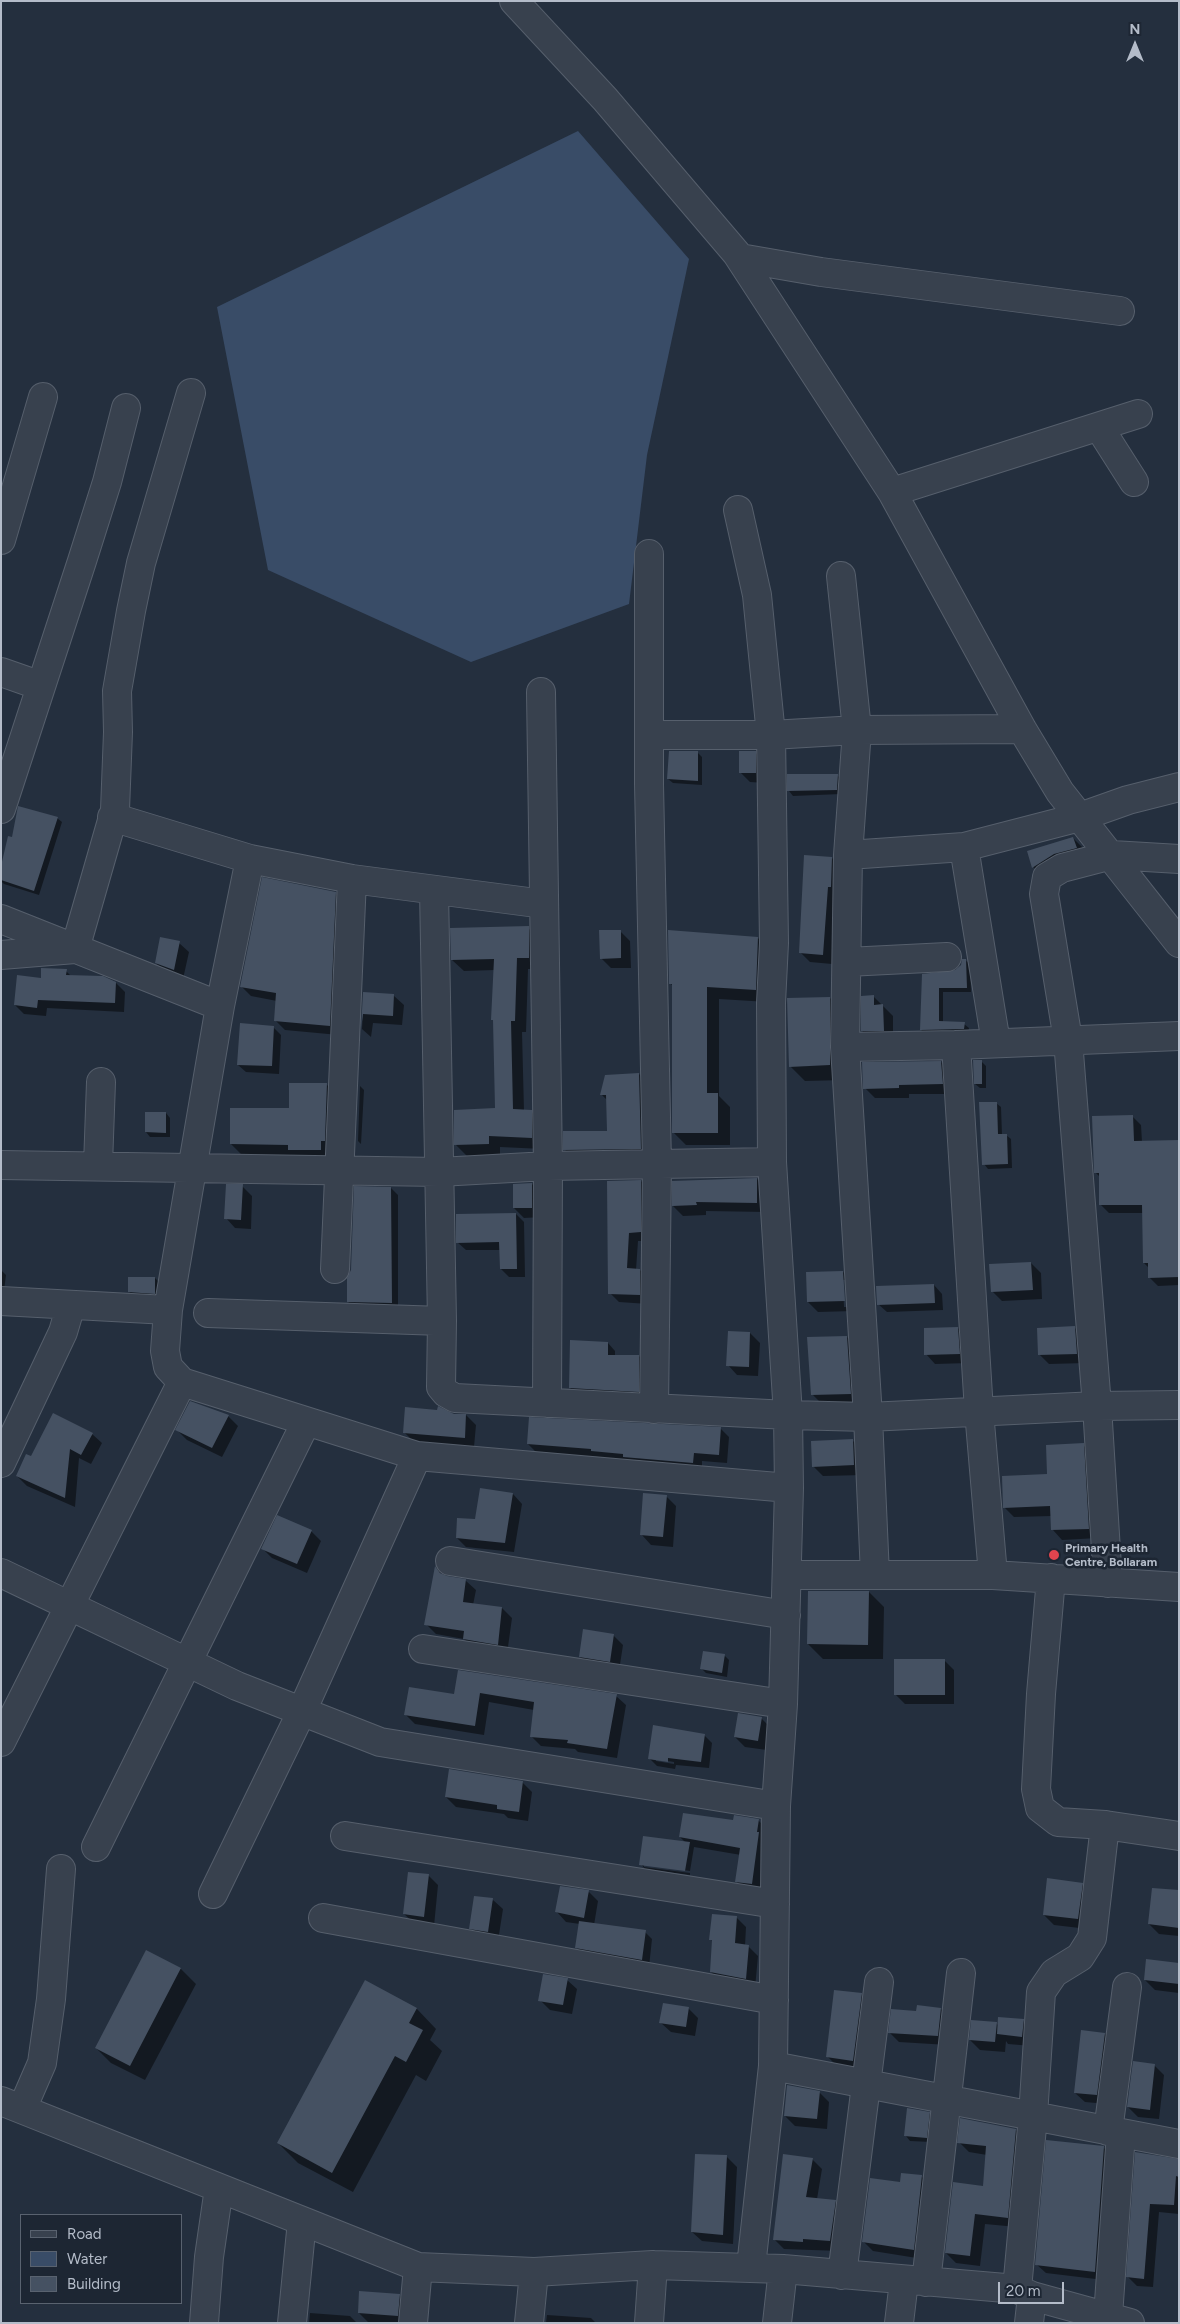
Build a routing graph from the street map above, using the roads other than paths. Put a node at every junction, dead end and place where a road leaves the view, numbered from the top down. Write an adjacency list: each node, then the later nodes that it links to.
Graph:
1 (514, 1): 2 (street)
2 (740, 258): 3 (street); 10 (street)
3 (1120, 310)
4 (192, 393): 24 (street)
5 (43, 397): 12 (street)
6 (126, 408): 16 (street)
7 (1138, 414): 8 (street)
8 (1099, 427): 9 (street); 10 (street)
9 (1134, 482)
10 (892, 492): 18 (street)
11 (738, 510): 21 (street)
12 (1, 540)
13 (649, 554): 20 (street)
14 (841, 576): 19 (street)
15 (1, 672): 16 (street)
16 (41, 686): 23 (street)
17 (540, 692): 33 (street)
18 (1022, 729): 19 (street); 25 (street)
19 (858, 730): 21 (street); 27 (street)
20 (649, 735): 21 (street); 49 (street)
21 (771, 735): 47 (street)
22 (1179, 787): 25 (street)
23 (1, 809)
24 (112, 817): 29 (street); 36 (street)
25 (1080, 817): 26 (street); 28 (street)
26 (964, 847): 27 (street); 43 (street)
27 (848, 855): 39 (street)
28 (1112, 855): 30 (street); 35 (street); 42 (street)
29 (250, 859): 31 (street); 40 (street)
30 (1179, 859)
31 (352, 879): 32 (street); 53 (street)
32 (434, 890): 33 (street); 54 (street)
33 (544, 904): 51 (street)
34 (1, 919): 36 (street)
35 (1179, 943)
36 (75, 949): 37 (street); 40 (street)
37 (1, 954)
38 (947, 957): 39 (street)
39 (847, 962): 45 (street)
40 (220, 1006): 52 (street)
41 (1179, 1036): 42 (street)
42 (1068, 1040): 43 (street); 63 (street)
43 (996, 1043): 44 (street)
44 (956, 1045): 45 (street); 66 (street)
45 (845, 1047): 68 (street)
46 (101, 1082): 50 (street)
47 (772, 1162): 49 (street); 67 (street)
48 (1, 1164): 50 (street)
49 (657, 1164): 51 (street); 65 (street)
50 (98, 1165): 52 (street)
51 (548, 1166): 54 (street); 62 (street)
52 (194, 1167): 53 (street); 58 (street)
53 (339, 1171): 54 (street); 55 (street)
54 (440, 1172): 60 (street)
55 (335, 1268)
56 (1, 1301): 57 (street)
57 (72, 1305): 58 (street); 71 (street)
58 (168, 1310): 61 (street)
59 (208, 1313): 60 (street)
60 (442, 1321): 62 (street)
61 (182, 1382): 69 (street); 81 (street)
62 (546, 1403): 65 (street)
63 (1097, 1406): 64 (street); 66 (street); 79 (street)
64 (1179, 1406)
65 (654, 1409): 67 (street)
66 (979, 1411): 68 (street); 77 (street)
67 (788, 1415): 68 (street); 72 (street)
68 (868, 1417): 76 (street)
69 (306, 1422): 70 (street); 84 (street)
70 (417, 1456): 72 (street); 86 (street)
71 (1, 1463)
72 (789, 1488): 75 (street)
73 (450, 1561): 82 (street)
74 (1, 1573): 81 (street)
75 (788, 1575): 76 (street); 82 (street)
76 (875, 1575): 77 (street)
77 (993, 1575): 78 (street)
78 (1051, 1578): 79 (street); 89 (street)
79 (1108, 1582): 80 (street)
80 (1179, 1587)
81 (70, 1606): 84 (street); 87 (street)
82 (786, 1615): 85 (street)
83 (423, 1649): 85 (street)
84 (188, 1663): 86 (street); 92 (street)
85 (783, 1704): 88 (street)
86 (302, 1711): 88 (street); 94 (street)
87 (1, 1742)
88 (776, 1806): 95 (street)
89 (1105, 1825): 91 (street); 105 (street)
90 (345, 1836): 95 (street)
91 (1179, 1836)
92 (96, 1846)
93 (61, 1869): 104 (street)
94 (213, 1894)
95 (775, 1904): 100 (street)
96 (323, 1918): 100 (street)
97 (961, 1973): 103 (street)
98 (879, 1982): 102 (street)
99 (1127, 1987): 106 (street)
100 (774, 2000): 101 (street)
101 (773, 2066): 102 (street); 112 (street)
102 (866, 2084): 103 (street); 115 (street)
103 (947, 2099): 105 (street); 116 (street)
104 (12, 2105): 108 (street)
105 (1034, 2116): 106 (street); 117 (street)
106 (1115, 2132): 107 (street); 118 (street)
107 (1179, 2144)
108 (219, 2188): 109 (street); 119 (street)
109 (302, 2221): 111 (street); 120 (street)
110 (653, 2265): 112 (street); 114 (street); 123 (street)
111 (418, 2267): 114 (street); 121 (street)
112 (751, 2267): 113 (street)
113 (783, 2269): 115 (street); 124 (street)
114 (534, 2272): 122 (street)
115 (842, 2275): 116 (street)
116 (915, 2281): 117 (street); 125 (street)
117 (1024, 2292): 118 (street); 126 (street)
118 (1119, 2319)
119 (204, 2323)
120 (292, 2323)
121 (413, 2323)
122 (529, 2323)
123 (649, 2323)
124 (777, 2323)
125 (899, 2323)
126 (1029, 2323)

